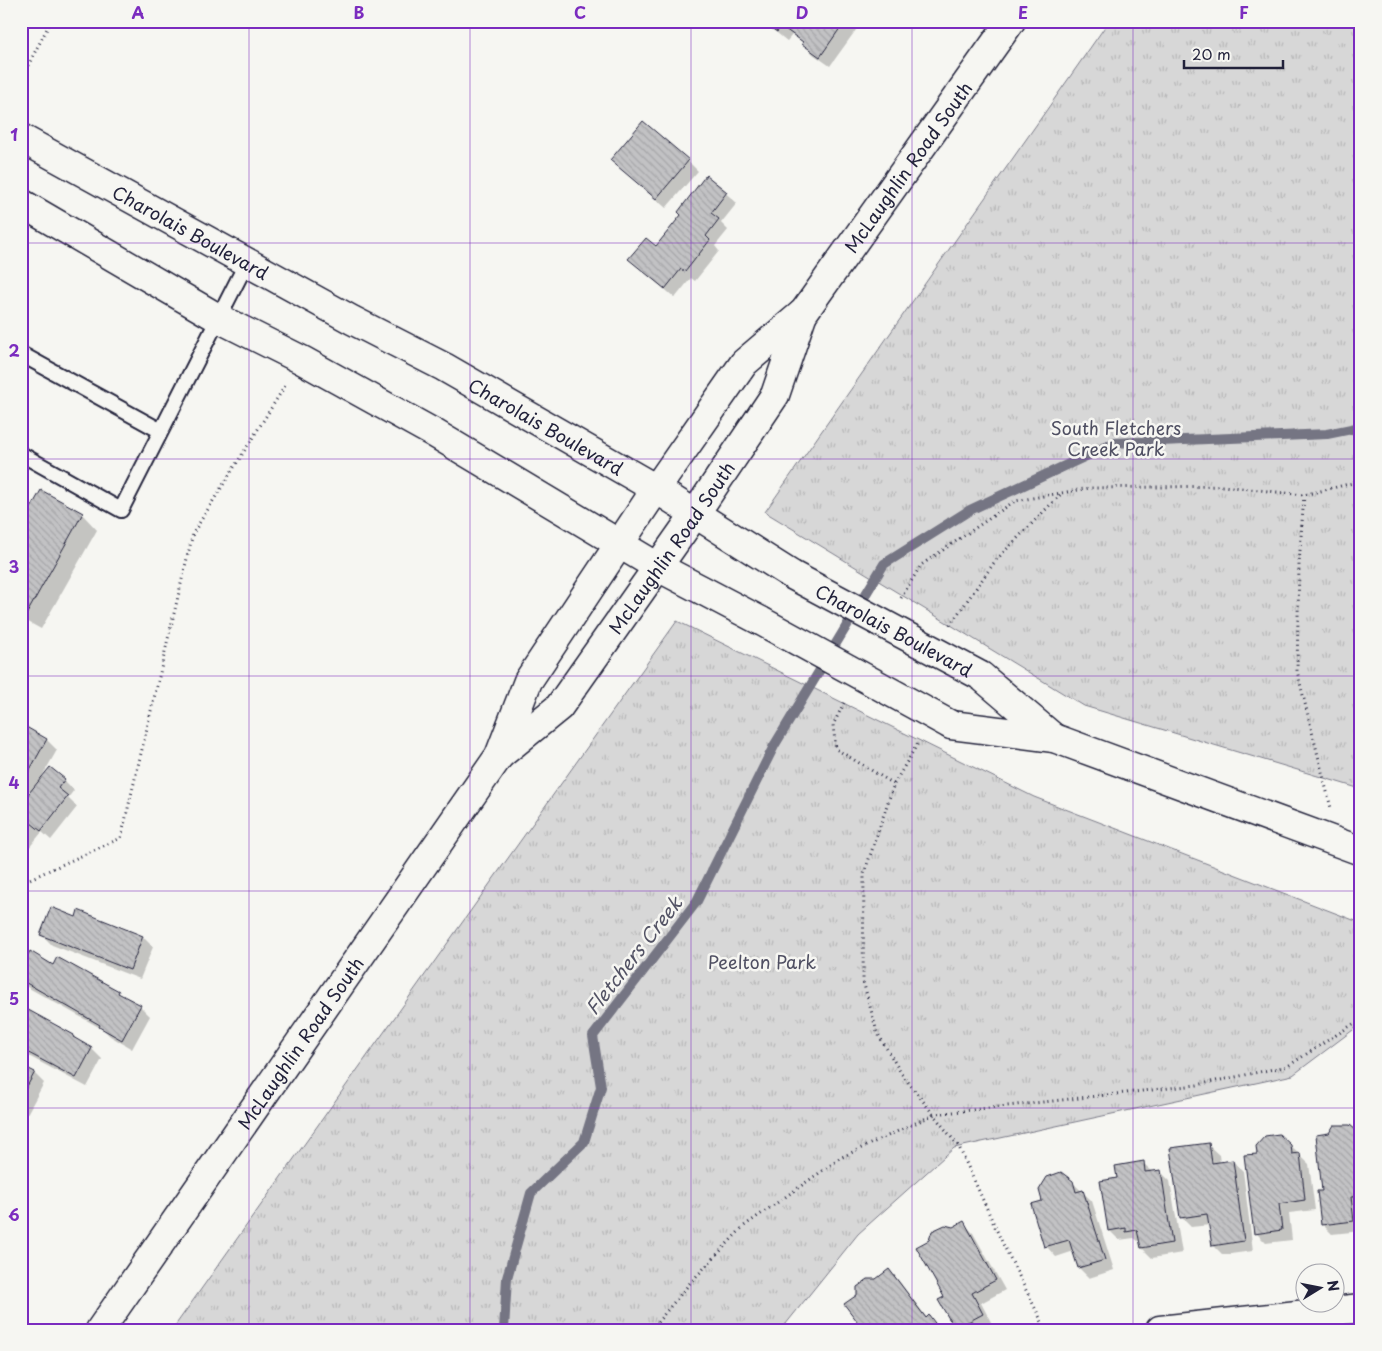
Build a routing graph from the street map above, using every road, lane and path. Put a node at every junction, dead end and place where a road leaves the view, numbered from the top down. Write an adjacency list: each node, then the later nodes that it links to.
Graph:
1 (51, 21): 3 (path)
2 (1011, 21): 7 (street, McLaughlin Road South)
3 (21, 80)
4 (21, 138): 6 (street, Charolais Boulevard)
5 (21, 203): 8 (street, Charolais Boulevard)
6 (246, 262): 8 (lane); 14 (street, Charolais Boulevard)
7 (804, 312): 14 (street, McLaughlin Road South); 17 (street, McLaughlin Road South)
8 (218, 318): 10 (street, Charolais Boulevard); 11 (lane)
9 (21, 354): 11 (lane)
10 (302, 360): 18 (street, Charolais Boulevard); 28 (path)
11 (161, 431): 12 (lane)
12 (21, 454)
13 (1361, 481): 16 (path)
14 (656, 489): 17 (street, Charolais Boulevard); 18 (street, McLaughlin Road South)
15 (1063, 492): 16 (path); 20 (path); 21 (path)
16 (1304, 495): 27 (path)
17 (695, 514): 19 (street, McLaughlin Road South); 21 (street, Charolais Boulevard, bridge)
18 (620, 544): 19 (street, Charolais Boulevard); 25 (street, McLaughlin Road South)
19 (658, 567): 23 (street, Charolais Boulevard, bridge); 25 (street, McLaughlin Road South)
20 (896, 606)
21 (932, 650): 24 (street, Charolais Boulevard, bridge)
22 (846, 700): 26 (path)
23 (940, 719): 24 (street, Charolais Boulevard); 26 (path)
24 (1054, 738): 27 (street, Charolais Boulevard)
25 (499, 756): 33 (street, McLaughlin Road South)
26 (894, 784): 30 (path)
27 (1350, 847)
28 (21, 883)
29 (1361, 1020): 30 (path)
30 (935, 1114): 34 (path); 35 (path)
31 (1361, 1308): 32 (street)
32 (1334, 1321): 36 (street)
33 (100, 1330)
34 (651, 1330)
35 (1046, 1330)
36 (1160, 1330)

